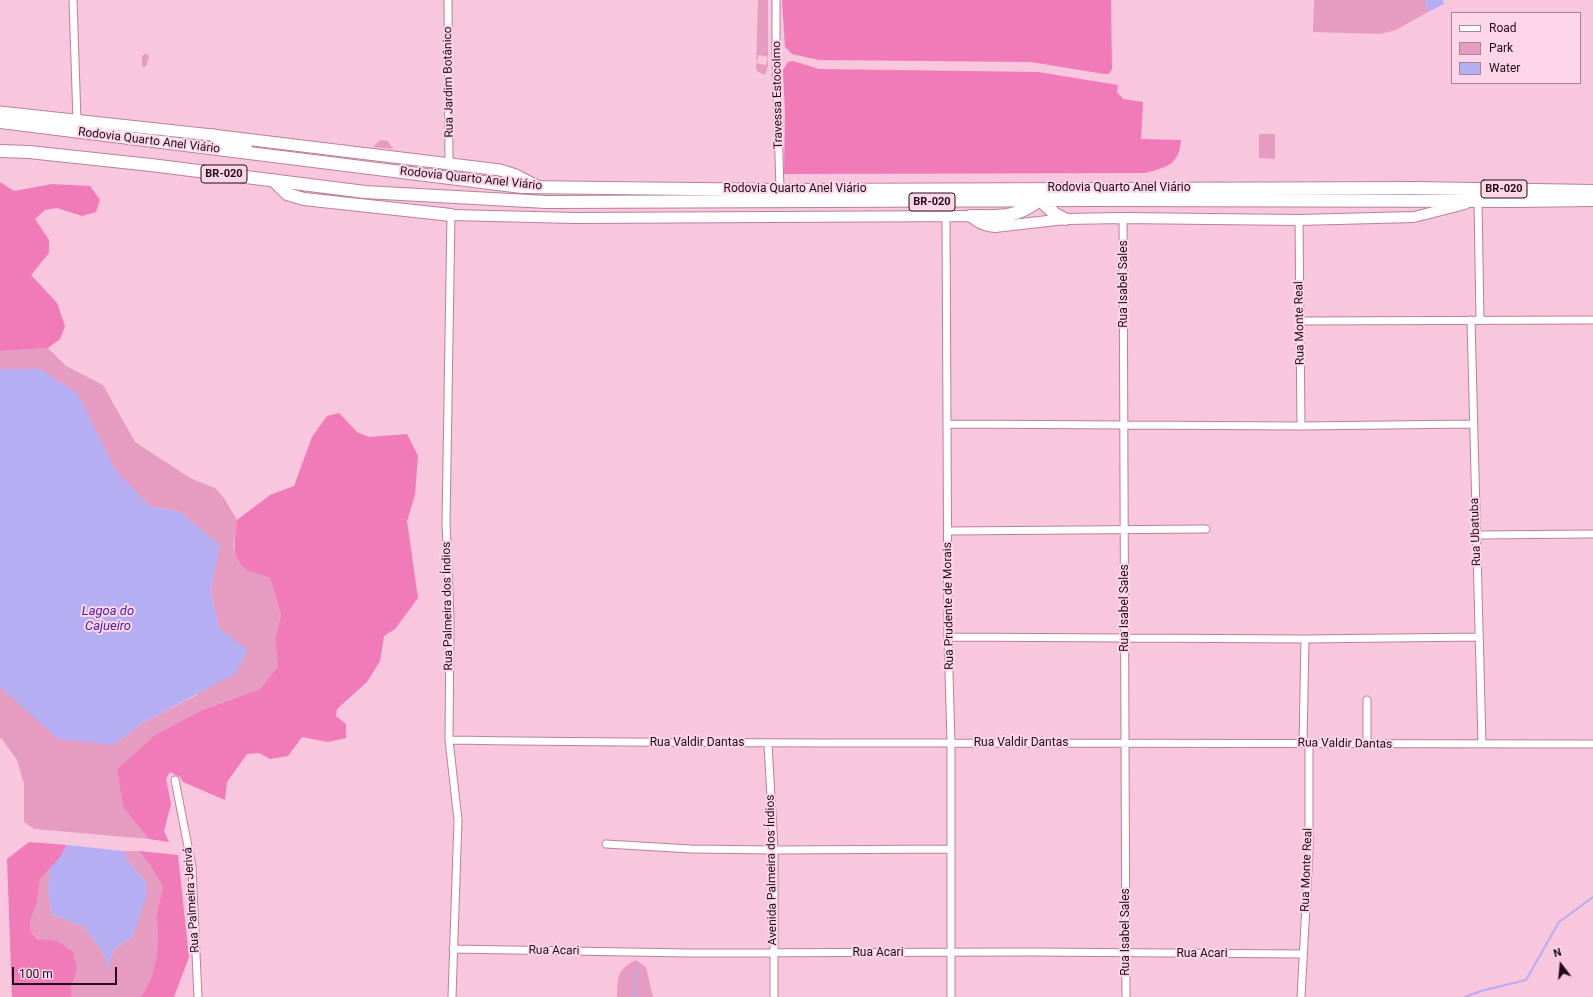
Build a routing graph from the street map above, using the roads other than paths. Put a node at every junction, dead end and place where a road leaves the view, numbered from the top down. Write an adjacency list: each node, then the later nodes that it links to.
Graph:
1 (73, 0): 5 (street)
2 (448, 0): 10 (street, Rua Jardim Botânico)
3 (776, 0): 14 (street, Travessa Estocolmo)
4 (0, 112): 5 (main road, BR-020)
5 (77, 120): 7 (main road, BR-020)
6 (0, 122): 9 (highway, Rodovia Quarto Anel Viário / BR-020)
7 (212, 135): 9 (highway); 10 (main road, BR-020)
8 (0, 151): 12 (highway, Rodovia Quarto Anel Viário / BR-020)
9 (266, 156): 11 (highway, Rodovia Quarto Anel Viário / BR-020)
10 (449, 164): 13 (main road, BR-020)
11 (448, 178): 13 (highway, Rodovia Quarto Anel Viário / BR-020); 16 (highway)
12 (273, 180): 16 (highway, Rodovia Quarto Anel Viário / BR-020); 20 (highway)
13 (537, 186): 14 (highway, Rodovia Quarto Anel Viário / BR-020)
14 (780, 190): 15 (highway, Rodovia Quarto Anel Viário / BR-020)
15 (1593, 191)
16 (448, 198): 18 (highway, Rodovia Quarto Anel Viário / BR-020)
17 (1593, 200): 19 (highway, Rodovia Quarto Anel Viário / BR-020)
18 (1039, 201): 19 (highway, Rodovia Quarto Anel Viário / BR-020); 22 (highway); 24 (highway)
19 (1476, 201): 25 (street); 28 (street)
20 (451, 215): 21 (street); 44 (street, Rua Palmeira dos Índios)
21 (946, 216): 22 (street); 30 (street, Rua Prudente de Morais)
22 (970, 216): 24 (street)
23 (1123, 218): 24 (street); 25 (street); 31 (street, Rua Isabel Sales)
24 (1065, 219)
25 (1300, 220): 26 (street, Rua Monte Real)
26 (1300, 320): 27 (street); 33 (street, Rua Monte Real)
27 (1471, 320): 28 (street); 32 (street, Rua Ubatuba)
28 (1480, 320): 29 (street)
29 (1593, 320)
30 (948, 424): 31 (street); 36 (street, Rua Prudente de Morais)
31 (1125, 424): 33 (street); 35 (street, Rua Isabel Sales)
32 (1473, 424): 33 (street); 38 (street, Rua Ubatuba)
33 (1301, 426)
34 (1206, 529): 35 (street)
35 (1124, 530): 36 (street); 41 (street, Rua Isabel Sales)
36 (948, 531): 40 (street, Rua Prudente de Morais)
37 (1593, 534): 38 (street)
38 (1476, 535): 39 (street, Rua Ubatuba)
39 (1479, 636): 42 (street); 50 (street, Rua Ubatuba)
40 (948, 637): 41 (street); 45 (street, Rua Prudente de Morais)
41 (1125, 637): 42 (street); 48 (street, Rua Isabel Sales)
42 (1305, 639): 46 (street, Rua Monte Real)
43 (1367, 700): 49 (street)
44 (450, 740): 47 (street, Rua Valdir Dantas); 56 (street, Rua Palmeira dos Índios)
45 (951, 743): 47 (street, Rua Valdir Dantas); 48 (street, Rua Valdir Dantas); 54 (street, Rua Prudente de Morais)
46 (1306, 743): 48 (street, Rua Valdir Dantas); 49 (street, Rua Valdir Dantas); 60 (street, Rua Monte Real)
47 (768, 744): 55 (street, Avenida Palmeira dos Índios)
48 (1126, 744): 59 (street, Rua Isabel Sales)
49 (1367, 744): 50 (street, Rua Valdir Dantas)
50 (1482, 744): 51 (street, Rua Valdir Dantas)
51 (1593, 744)
52 (175, 780): 61 (street, Rua Palmeira Jerivá)
53 (606, 844): 55 (street)
54 (951, 849): 55 (street); 58 (street, Rua Prudente de Morais)
55 (774, 850): 57 (street, Avenida Palmeira dos Índios)
56 (453, 949): 57 (street, Rua Acari); 62 (street, Rua Palmeira dos Índios)
57 (773, 953): 58 (street, Rua Acari); 63 (street, Avenida Palmeira dos Índios)
58 (951, 953): 59 (street, Rua Acari); 64 (street, Rua Prudente de Morais)
59 (1126, 954): 60 (street, Rua Acari); 65 (street, Rua Isabel Sales)
60 (1303, 954): 66 (street, Rua Monte Real)
61 (198, 997)
62 (452, 997)
63 (774, 997)
64 (951, 997)
65 (1126, 997)
66 (1301, 997)

